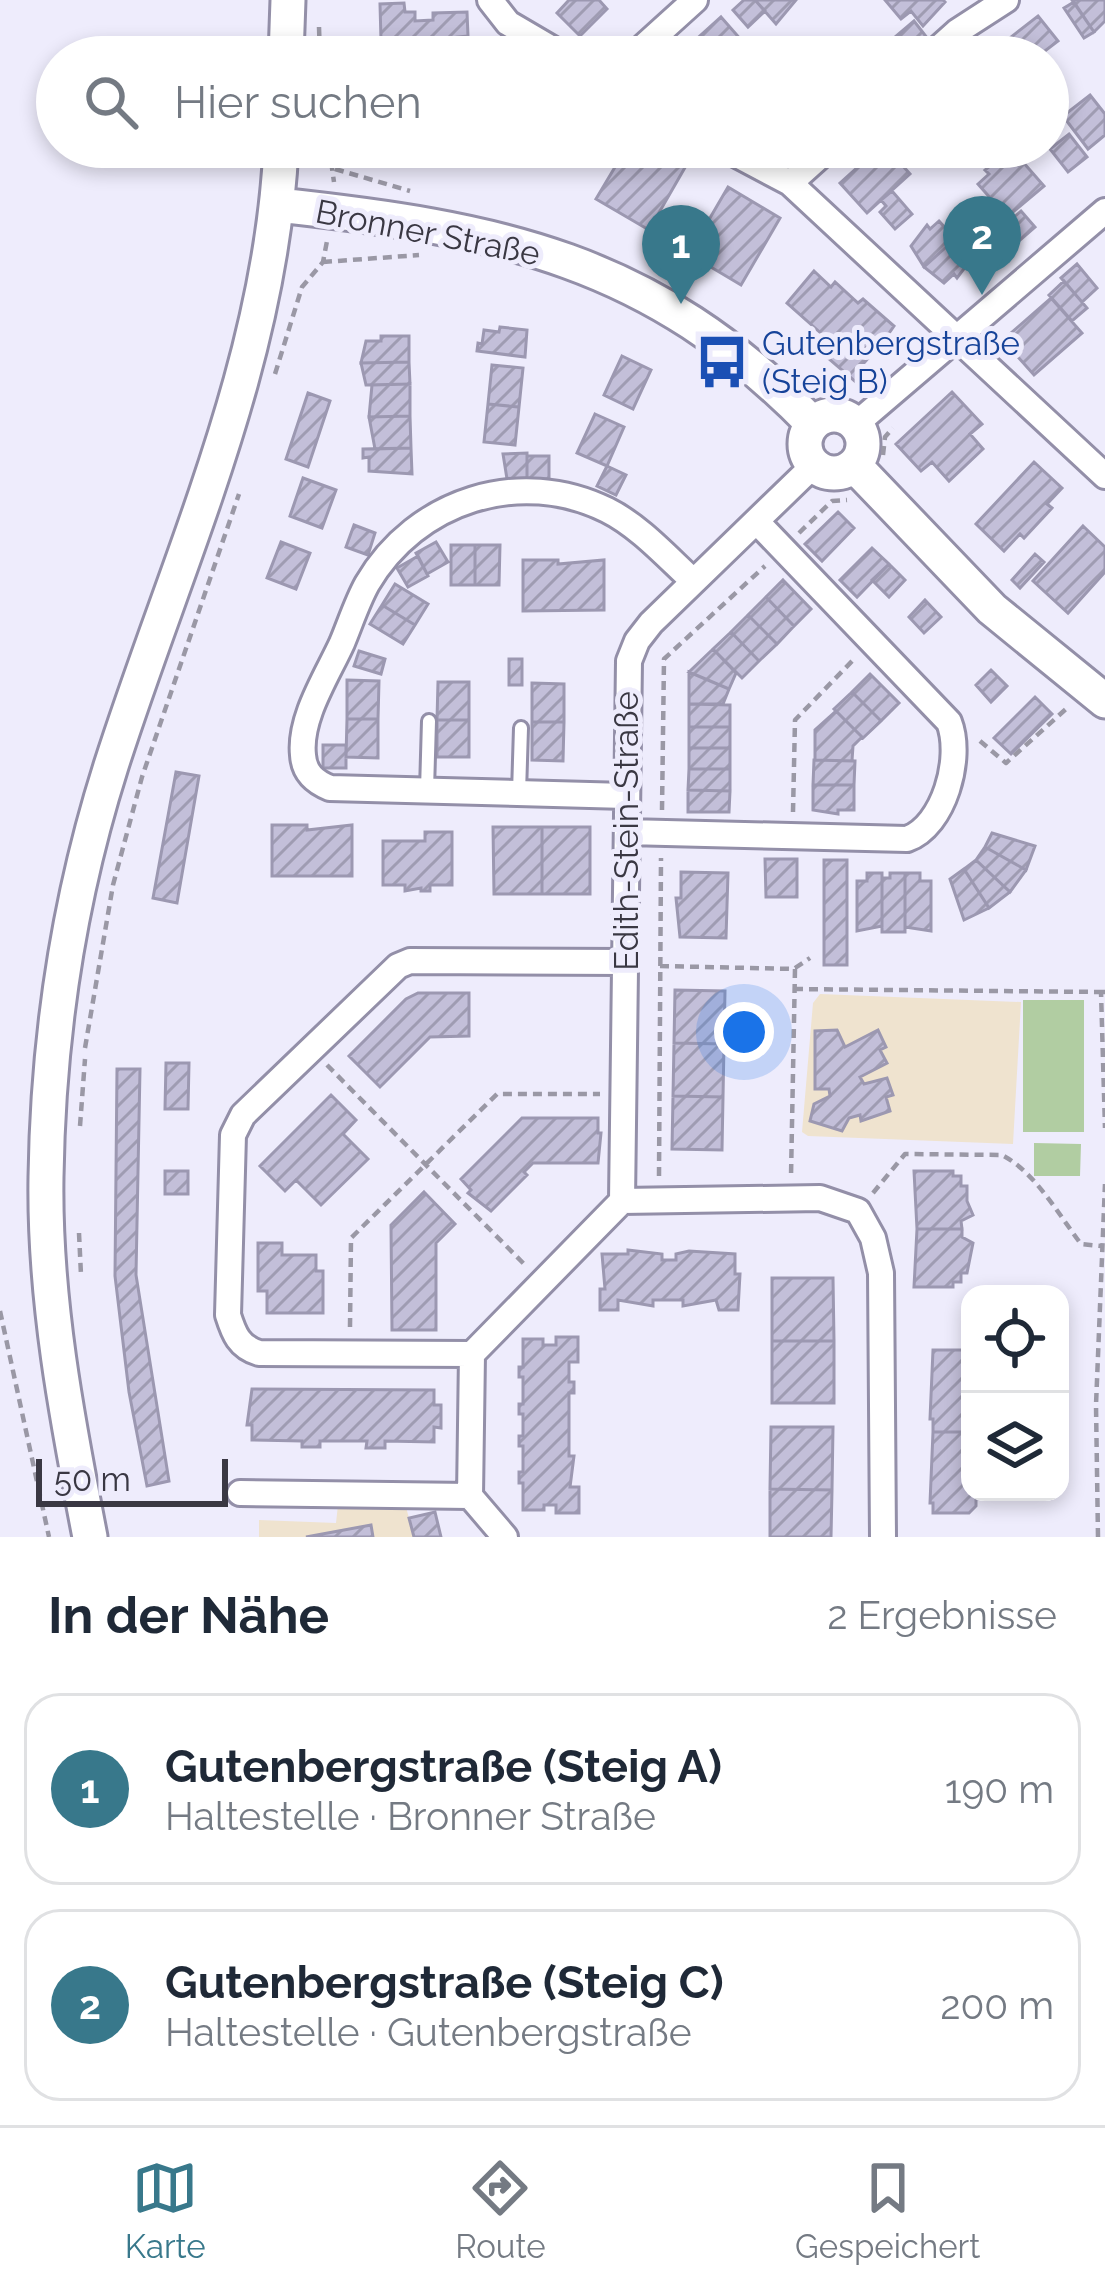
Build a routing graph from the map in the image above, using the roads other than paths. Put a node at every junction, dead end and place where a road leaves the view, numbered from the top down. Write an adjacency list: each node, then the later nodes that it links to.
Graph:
1 (288, 0): 5 (street)
2 (490, 0): 6 (street)
3 (695, 0): 7 (street)
4 (1006, 0): 8 (street)
5 (287, 36)
6 (530, 36)
7 (655, 36)
8 (952, 36)
9 (279, 168): 13 (street)
10 (762, 168): 12 (street)
11 (807, 168): 12 (street)
12 (790, 183): 15 (street)
13 (278, 206): 16 (street, Bronner Straße); 35 (street)
14 (1105, 211): 15 (street)
15 (958, 338): 17 (street); 20 (street)
16 (812, 423): 17 (street); 18 (street)
17 (856, 424): 19 (street)
18 (814, 465): 19 (street); 21 (street, Edith-Stein-Straße)
19 (854, 465): 23 (street)
20 (1105, 476)
21 (757, 523): 22 (street, Edith-Stein-Straße); 29 (street)
22 (692, 580): 26 (street); 28 (street, Edith-Stein-Straße)
23 (1105, 700)
24 (429, 721): 26 (lane)
25 (521, 728): 27 (lane)
26 (427, 791): 27 (street)
27 (519, 793): 28 (street)
28 (626, 796): 29 (street, Edith-Stein-Straße)
29 (627, 832): 30 (street, Edith-Stein-Straße)
30 (626, 962): 31 (street, Edith-Stein-Straße); 32 (street)
31 (622, 1201): 32 (street); 37 (street)
32 (472, 1354): 34 (street)
33 (240, 1493): 34 (street)
34 (470, 1496): 36 (street)
35 (90, 1537)
36 (505, 1537)
37 (883, 1537)

